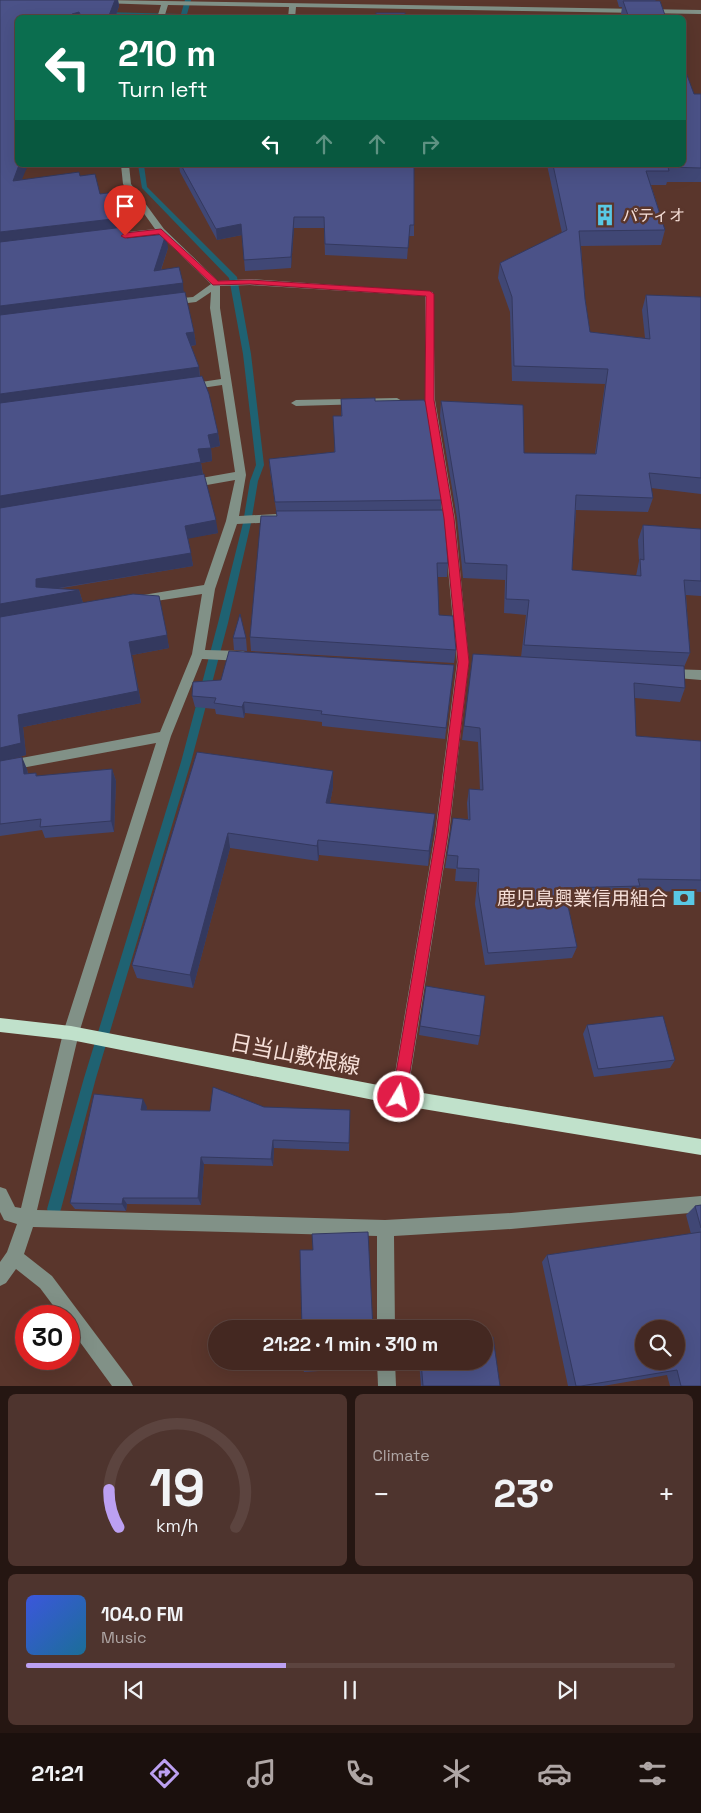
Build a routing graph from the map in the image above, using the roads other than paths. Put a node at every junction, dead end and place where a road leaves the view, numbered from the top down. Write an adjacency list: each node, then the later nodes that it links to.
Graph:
1 (165, 1): 2 (street); 3 (street); 6 (street)
2 (97, 2)
3 (203, 2): 4 (street)
4 (293, 5): 5 (street); 7 (street)
5 (701, 12)
6 (161, 15)
7 (291, 15)
8 (125, 167): 9 (street)
9 (161, 231): 10 (street); 11 (street)
10 (95, 239)
11 (216, 284): 12 (street); 13 (street); 15 (street)
12 (157, 304)
13 (226, 381): 14 (street); 17 (street)
14 (177, 388)
15 (420, 400): 16 (street); 31 (street)
16 (296, 403)
17 (241, 475): 18 (street); 20 (street)
18 (183, 485)
19 (284, 518): 20 (street)
20 (237, 520): 21 (street)
21 (209, 589): 22 (street); 23 (street)
22 (132, 601)
23 (204, 654): 24 (street); 27 (street)
24 (258, 657)
25 (661, 673): 26 (street)
26 (701, 676)
27 (165, 736): 28 (street); 30 (street)
28 (0, 767)
29 (0, 1025): 30 (main road, 日当山敷根線)
30 (79, 1035): 31 (main road, 日当山敷根線); 35 (street)
31 (399, 1097): 32 (main road, 日当山敷根線)
32 (701, 1147)
33 (0, 1195): 35 (street)
34 (701, 1204): 36 (street)
35 (35, 1218): 36 (street); 37 (street)
36 (385, 1228): 39 (street)
37 (14, 1257): 38 (street); 41 (street)
38 (0, 1277)
39 (386, 1320)
40 (386, 1370): 42 (street)
41 (124, 1386)
42 (387, 1386)

